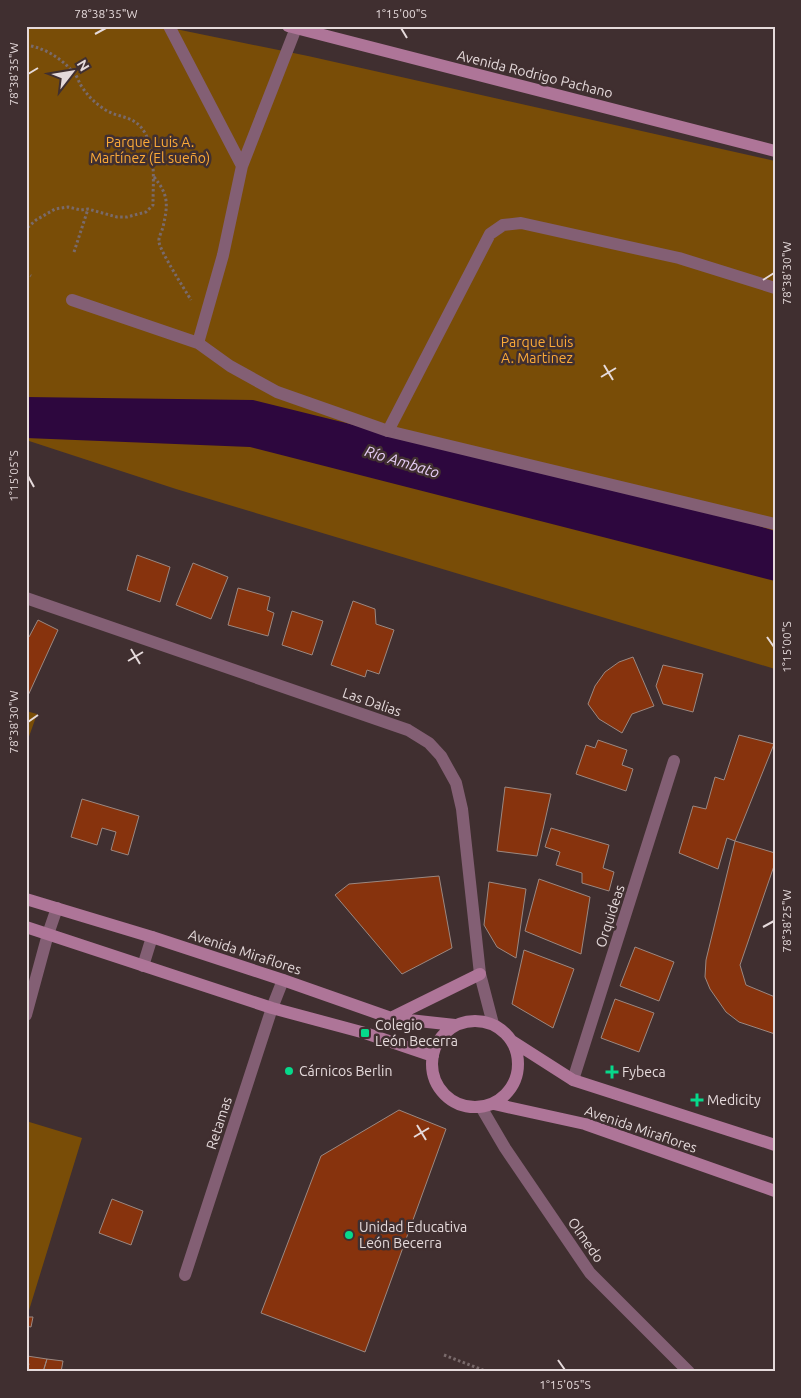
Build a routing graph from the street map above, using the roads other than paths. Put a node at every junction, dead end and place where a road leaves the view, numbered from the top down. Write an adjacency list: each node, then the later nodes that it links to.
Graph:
1 (169, 26): 4 (street)
2 (292, 27): 3 (main road, Avenida Rodrigo Pachano); 4 (street)
3 (775, 151)
4 (242, 166): 7 (street)
5 (775, 288): 8 (street)
6 (72, 300): 7 (street)
7 (198, 343): 8 (street)
8 (388, 431): 9 (street)
9 (775, 524)
10 (26, 598): 18 (street, Las Dalias)
11 (674, 761): 27 (street, Orquideas)
12 (26, 898): 13 (main road, Avenida Miraflores)
13 (57, 908): 15 (street); 16 (main road, Avenida Miraflores)
14 (26, 927): 15 (main road)
15 (48, 934): 17 (main road); 21 (street)
16 (152, 937): 17 (street); 19 (main road, Avenida Miraflores)
17 (143, 966): 20 (main road)
18 (480, 974): 22 (main road); 23 (street, Las Dalias)
19 (283, 980): 20 (street, Retamas); 22 (main road, Avenida Miraflores)
20 (272, 1008): 26 (main road); 32 (street, Retamas)
21 (26, 1015)
22 (391, 1018): 24 (main road, Avenida Miraflores)
23 (493, 1024): 24 (main road); 25 (main road)
24 (455, 1025): 26 (main road)
25 (512, 1041): 27 (main road, Avenida Miraflores); 28 (main road)
26 (433, 1056): 29 (main road)
27 (573, 1080): 30 (main road, Avenida Miraflores)
28 (494, 1104): 29 (main road); 31 (main road, Avenida Miraflores)
29 (481, 1107): 33 (street, Olmedo)
30 (775, 1145)
31 (775, 1191)
32 (185, 1275)
33 (689, 1372)

